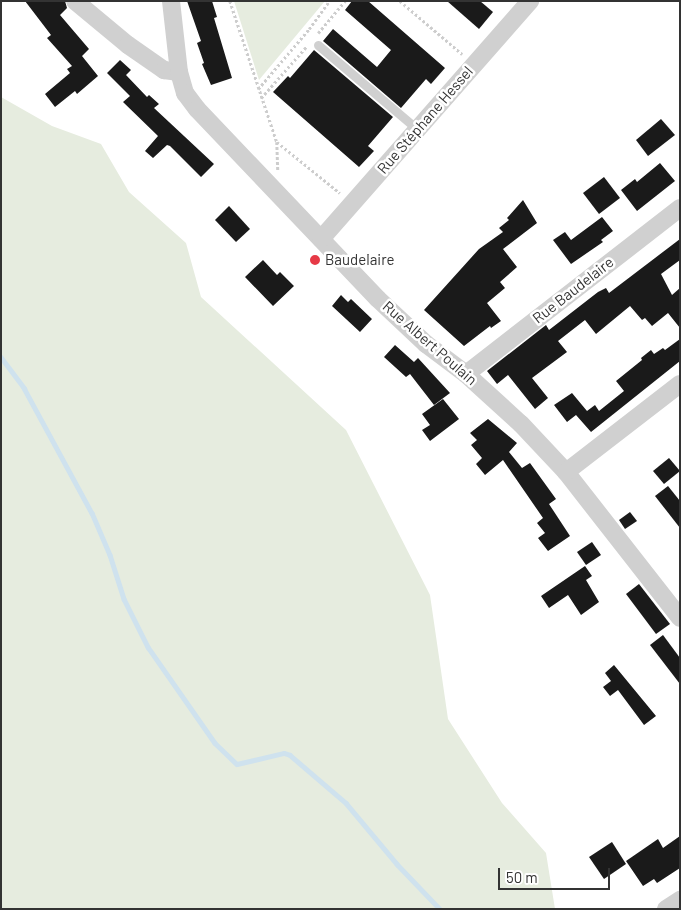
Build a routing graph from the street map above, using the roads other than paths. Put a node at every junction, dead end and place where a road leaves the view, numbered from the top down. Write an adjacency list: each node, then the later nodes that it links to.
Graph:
1 (75, 1): 5 (street)
2 (171, 1): 5 (street, Rue Albert Poulain)
3 (530, 1): 6 (street, Rue Stéphane Hessel)
4 (318, 45): 6 (lane)
5 (179, 72): 8 (street, Rue Albert Poulain)
6 (417, 130): 8 (street, Rue Stéphane Hessel)
7 (680, 208): 9 (street, Rue Baudelaire)
8 (321, 240): 9 (street, Rue Albert Poulain)
9 (466, 374): 11 (street, Rue Albert Poulain)
10 (680, 384): 11 (street)
11 (566, 472): 12 (street, Rue Albert Poulain)
12 (674, 599): 13 (street, Rue Albert Poulain)
13 (680, 618)
14 (680, 900): 15 (street)
15 (666, 909)

